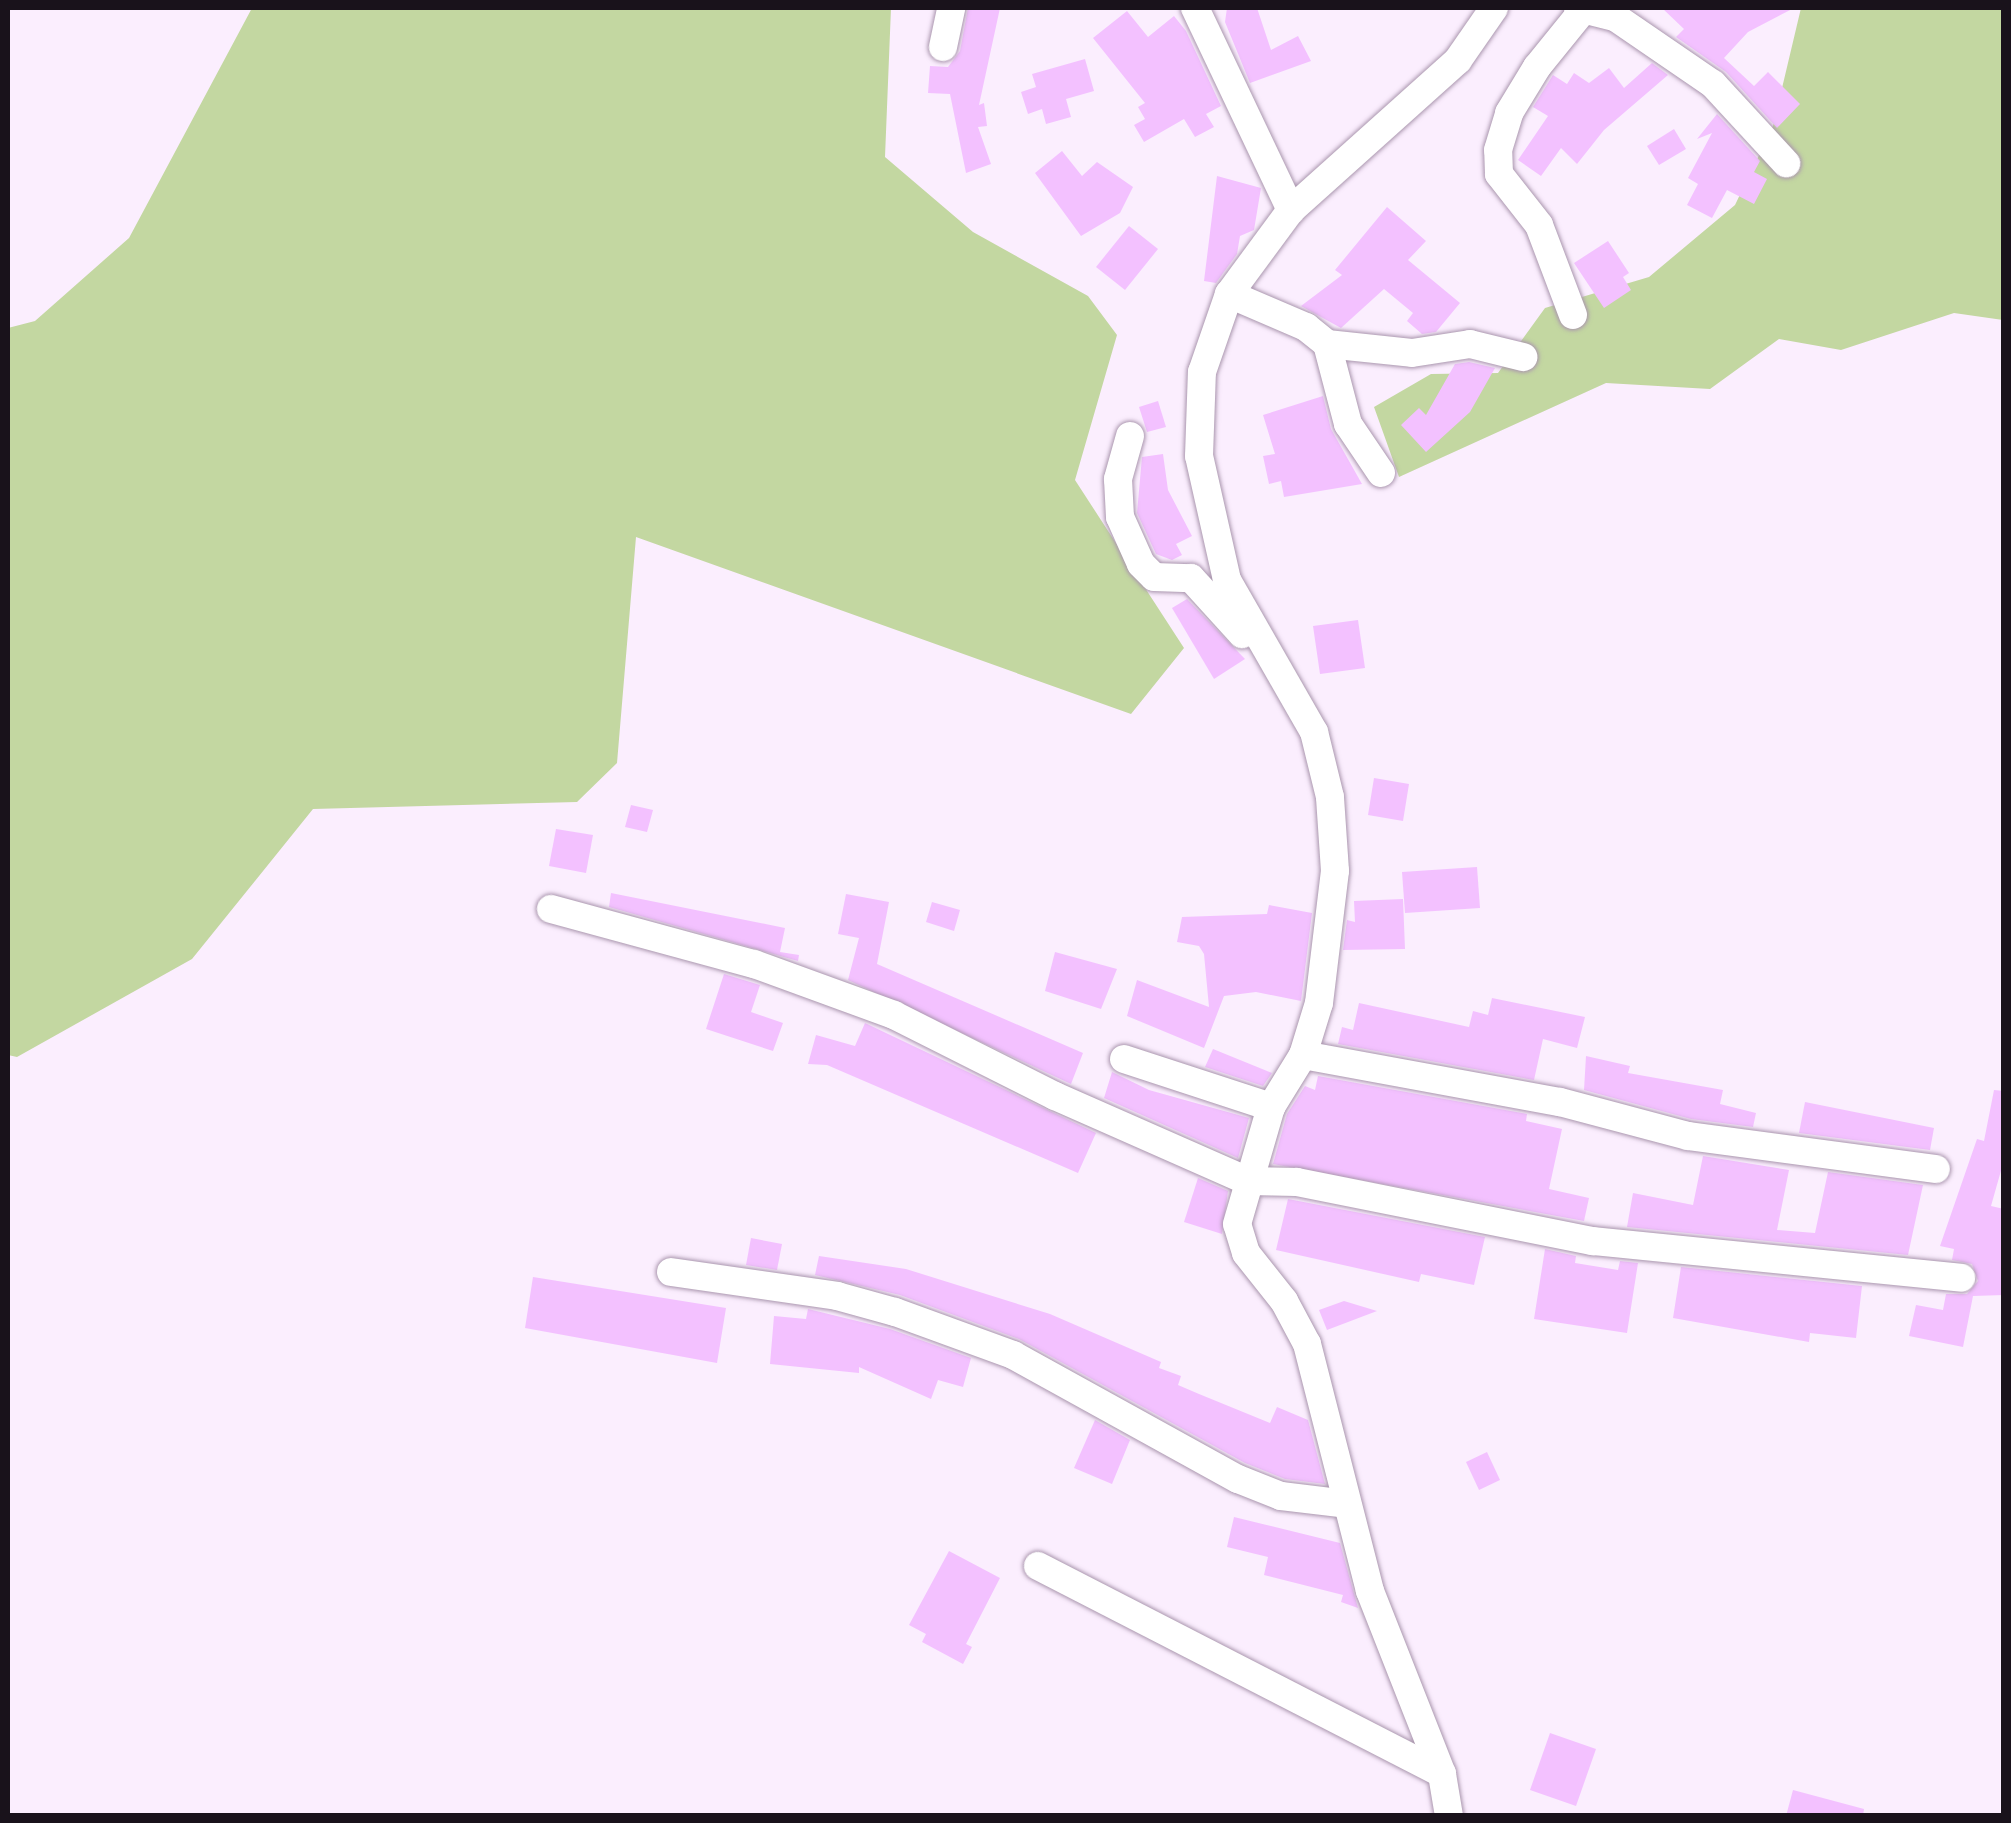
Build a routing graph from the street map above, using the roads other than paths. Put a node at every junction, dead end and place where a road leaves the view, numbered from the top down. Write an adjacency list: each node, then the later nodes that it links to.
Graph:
1 (951, 8): 5 (street)
2 (1196, 8): 7 (street)
3 (1494, 8): 7 (street)
4 (1581, 8): 6 (street); 9 (street)
5 (944, 46)
6 (1786, 163)
7 (1291, 210): 8 (street)
8 (1228, 294): 10 (street); 14 (street)
9 (1573, 315)
10 (1326, 344): 11 (street); 13 (street)
11 (1523, 357)
12 (1130, 436): 14 (street)
13 (1381, 474)
14 (1261, 642): 16 (street)
15 (551, 909): 20 (street)
16 (1303, 1055): 18 (street); 19 (street)
17 (1124, 1059): 18 (street)
18 (1271, 1107): 20 (street)
19 (1936, 1168)
20 (1248, 1181): 22 (street); 23 (street)
21 (671, 1272): 23 (street)
22 (1960, 1278)
23 (1347, 1504): 25 (street)
24 (1038, 1566): 25 (street)
25 (1442, 1774): 26 (street)
26 (1449, 1816)

